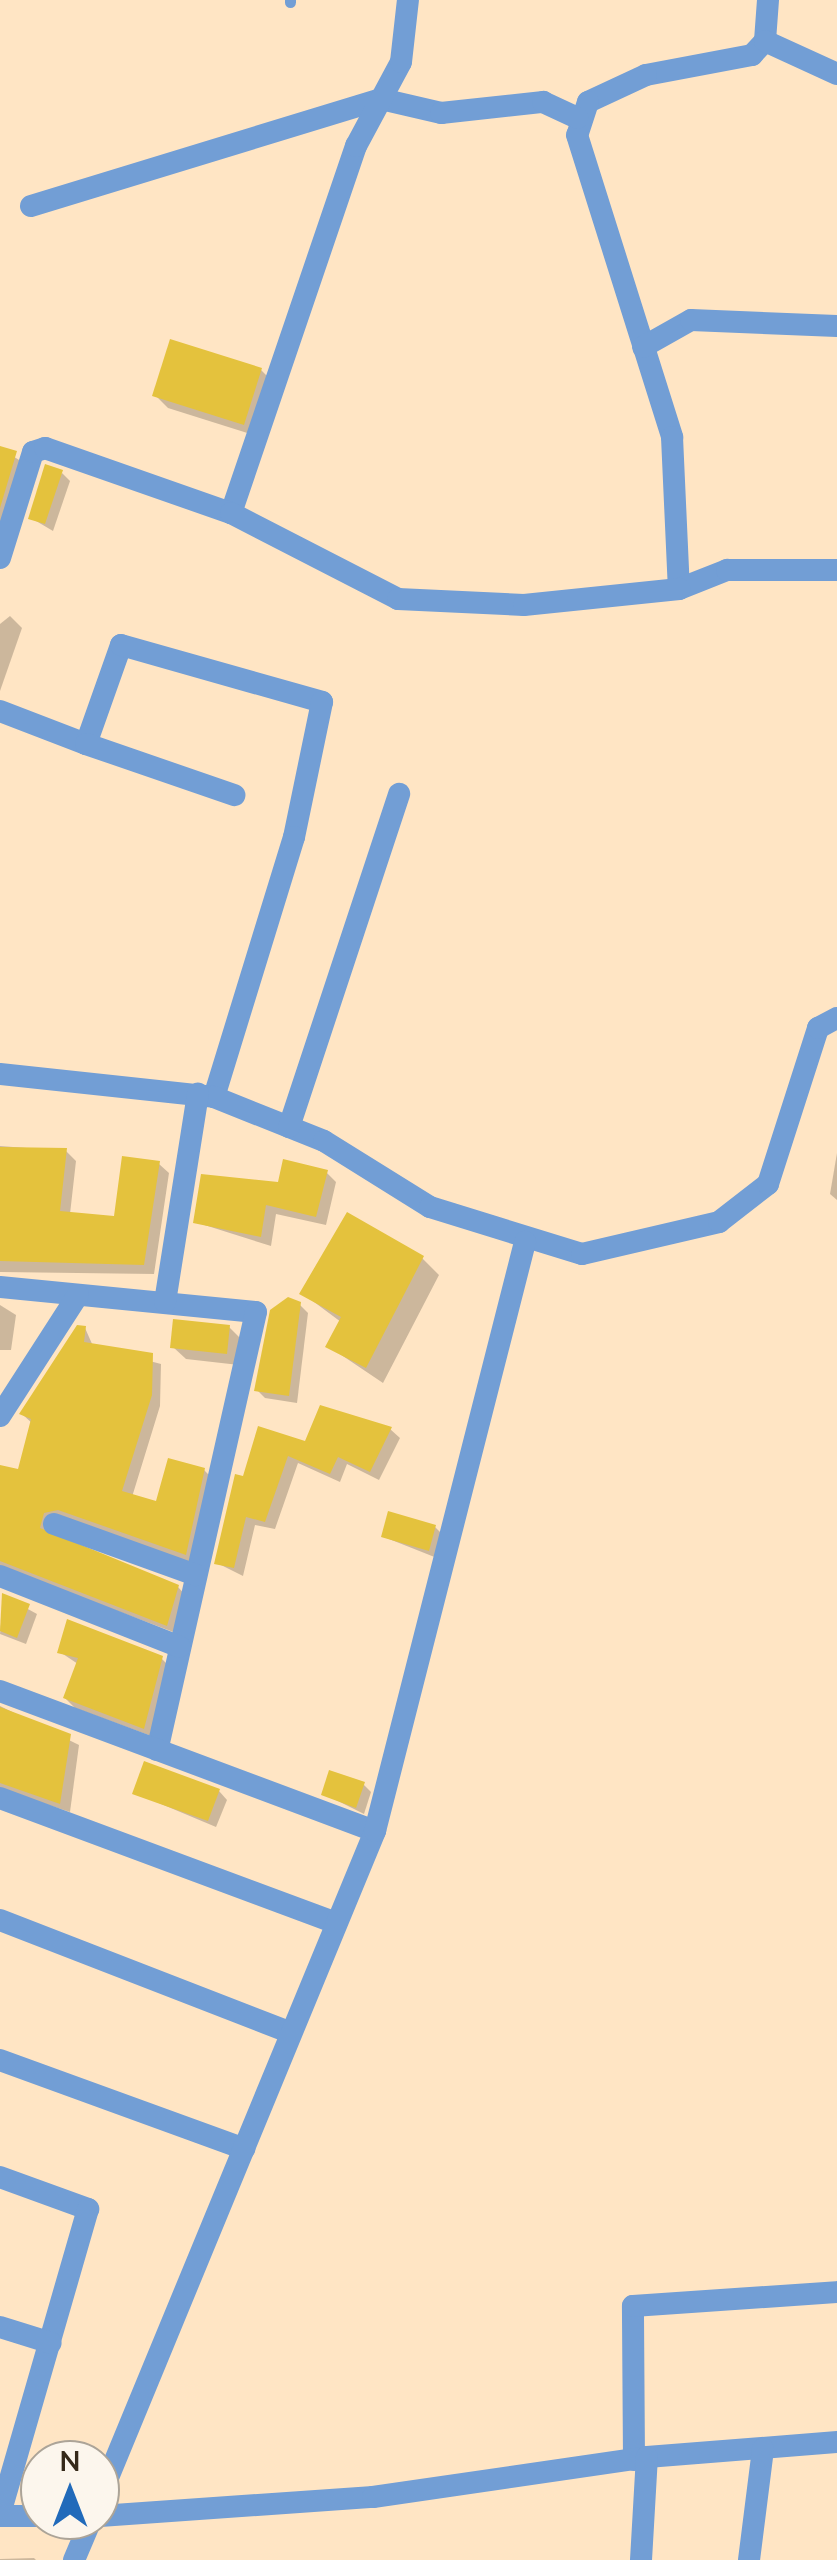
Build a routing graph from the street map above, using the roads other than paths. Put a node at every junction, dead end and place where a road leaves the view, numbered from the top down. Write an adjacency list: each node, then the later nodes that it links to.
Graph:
1 (408, 0): 5 (street)
2 (768, 0): 3 (street)
3 (765, 41): 4 (street); 6 (street)
4 (837, 74)
5 (381, 99): 6 (street); 7 (street); 10 (street)
6 (578, 118): 9 (street)
7 (31, 206)
8 (837, 326): 9 (street)
9 (643, 347): 13 (street)
10 (231, 513): 11 (street); 13 (street)
11 (0, 558)
12 (837, 570): 13 (street)
13 (679, 589)
14 (0, 711): 15 (street)
15 (86, 744): 17 (street); 20 (street)
16 (399, 794): 21 (street)
17 (234, 795)
18 (835, 1015): 22 (street)
19 (0, 1074): 20 (street)
20 (206, 1096): 21 (street); 25 (street)
21 (288, 1127): 22 (street)
22 (525, 1242): 34 (street)
23 (0, 1287): 24 (street)
24 (78, 1295): 25 (street); 26 (street)
25 (164, 1302): 29 (street)
26 (0, 1416)
27 (54, 1524): 29 (street)
28 (0, 1576): 30 (street)
29 (196, 1576): 30 (street)
30 (180, 1647): 32 (street)
31 (0, 1692): 32 (street)
32 (157, 1750): 34 (street)
33 (0, 1798): 36 (street)
34 (374, 1832): 36 (street)
35 (0, 1920): 37 (street)
36 (336, 1923): 37 (street)
37 (291, 2033): 39 (street)
38 (0, 2060): 39 (street)
39 (244, 2149): 46 (street)
40 (0, 2178): 43 (street)
41 (837, 2292): 47 (street)
42 (0, 2328): 43 (street)
43 (50, 2342): 49 (street)
44 (837, 2442): 45 (street)
45 (763, 2449): 47 (street); 51 (street)
46 (120, 2450)
47 (641, 2458): 48 (street); 50 (street)
48 (120, 2515)
49 (2, 2516)
50 (642, 2560)
51 (749, 2560)

